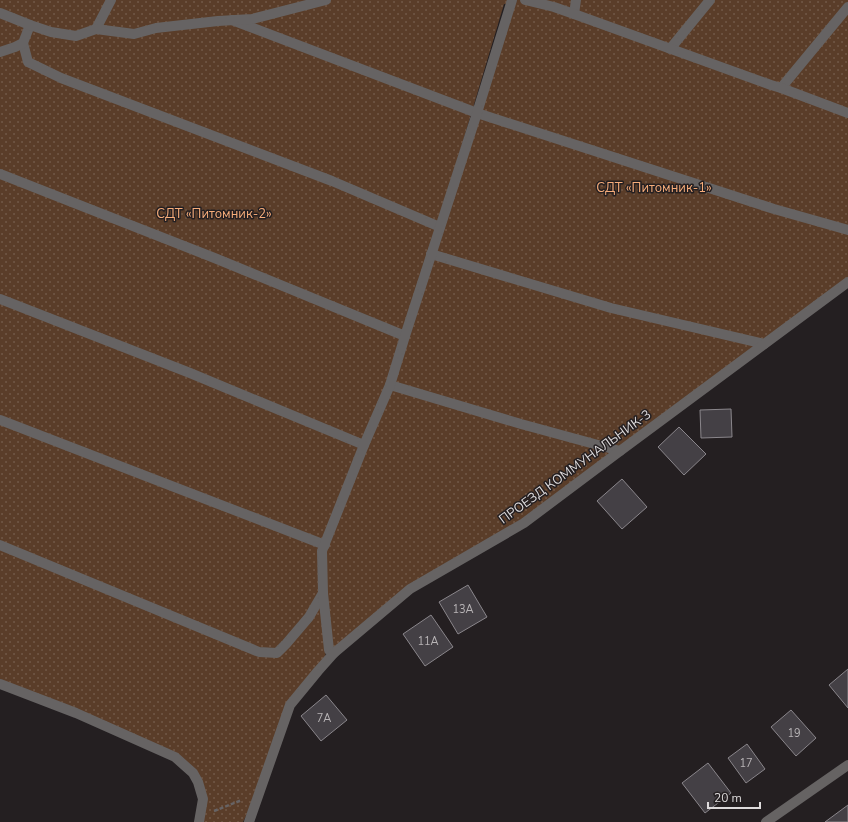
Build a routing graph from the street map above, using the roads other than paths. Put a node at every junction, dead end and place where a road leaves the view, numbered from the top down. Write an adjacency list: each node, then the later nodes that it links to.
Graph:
1 (111, 0): 12 (street)
2 (326, 0): 10 (street)
3 (512, 0): 17 (street)
4 (525, 0): 9 (street)
5 (576, 0): 9 (street)
6 (710, 0): 14 (street)
7 (848, 7): 16 (street)
8 (0, 13): 11 (street)
9 (574, 14): 14 (street)
10 (232, 20): 12 (street); 17 (street)
11 (30, 25): 12 (street); 13 (street)
12 (96, 29)
13 (22, 43): 15 (street); 20 (street)
14 (670, 49): 16 (street)
15 (0, 52)
16 (781, 88): 18 (street)
17 (477, 113): 20 (street); 21 (street)
18 (848, 113)
19 (0, 174): 25 (street)
20 (440, 228): 22 (street)
21 (848, 230)
22 (431, 254): 25 (street); 26 (street)
23 (848, 282): 26 (street, ПРОЕЗД КОММУНАЛЬНИК-3)
24 (0, 299): 29 (street)
25 (404, 336): 27 (street)
26 (764, 344): 30 (street, ПРОЕЗД КОММУНАЛЬНИК-3)
27 (390, 385): 29 (street); 30 (street)
28 (0, 420): 32 (street)
29 (364, 445): 32 (street)
30 (620, 451): 34 (street, ПРОЕЗД КОММУНАЛЬНИК-3)
31 (0, 545): 33 (street)
32 (325, 545): 33 (street)
33 (323, 592): 34 (street)
34 (334, 653): 38 (street, ПРОЕЗД КОММУНАЛЬНИК-3)
35 (0, 684): 37 (street)
36 (848, 765): 39 (street)
37 (199, 819)
38 (249, 822)
39 (766, 822)

